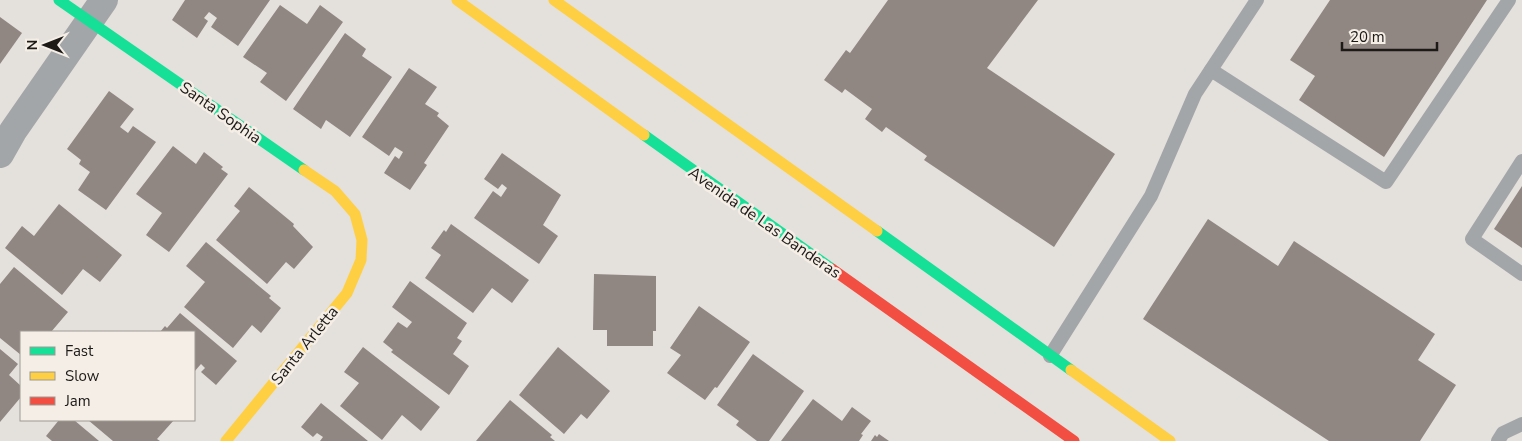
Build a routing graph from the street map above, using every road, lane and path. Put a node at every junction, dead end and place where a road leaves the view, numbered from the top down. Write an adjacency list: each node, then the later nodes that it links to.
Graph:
1 (60, 0): 6 (main road, Santa Sophia)
2 (458, 0): 15 (main road, Avenida de Las Banderas)
3 (554, 0): 12 (main road)
4 (1257, 0): 7 (lane)
5 (1509, 0): 7 (lane)
6 (97, 10): 8 (street); 10 (main road, Santa Sophia)
7 (1211, 70): 12 (lane)
8 (0, 154)
9 (1522, 160): 11 (lane)
10 (362, 240): 14 (main road, Santa Arletta)
11 (1522, 274)
12 (1050, 356): 16 (main road)
13 (1522, 424): 17 (lane)
14 (226, 441)
15 (1074, 441)
16 (1170, 441)
17 (1498, 441)

